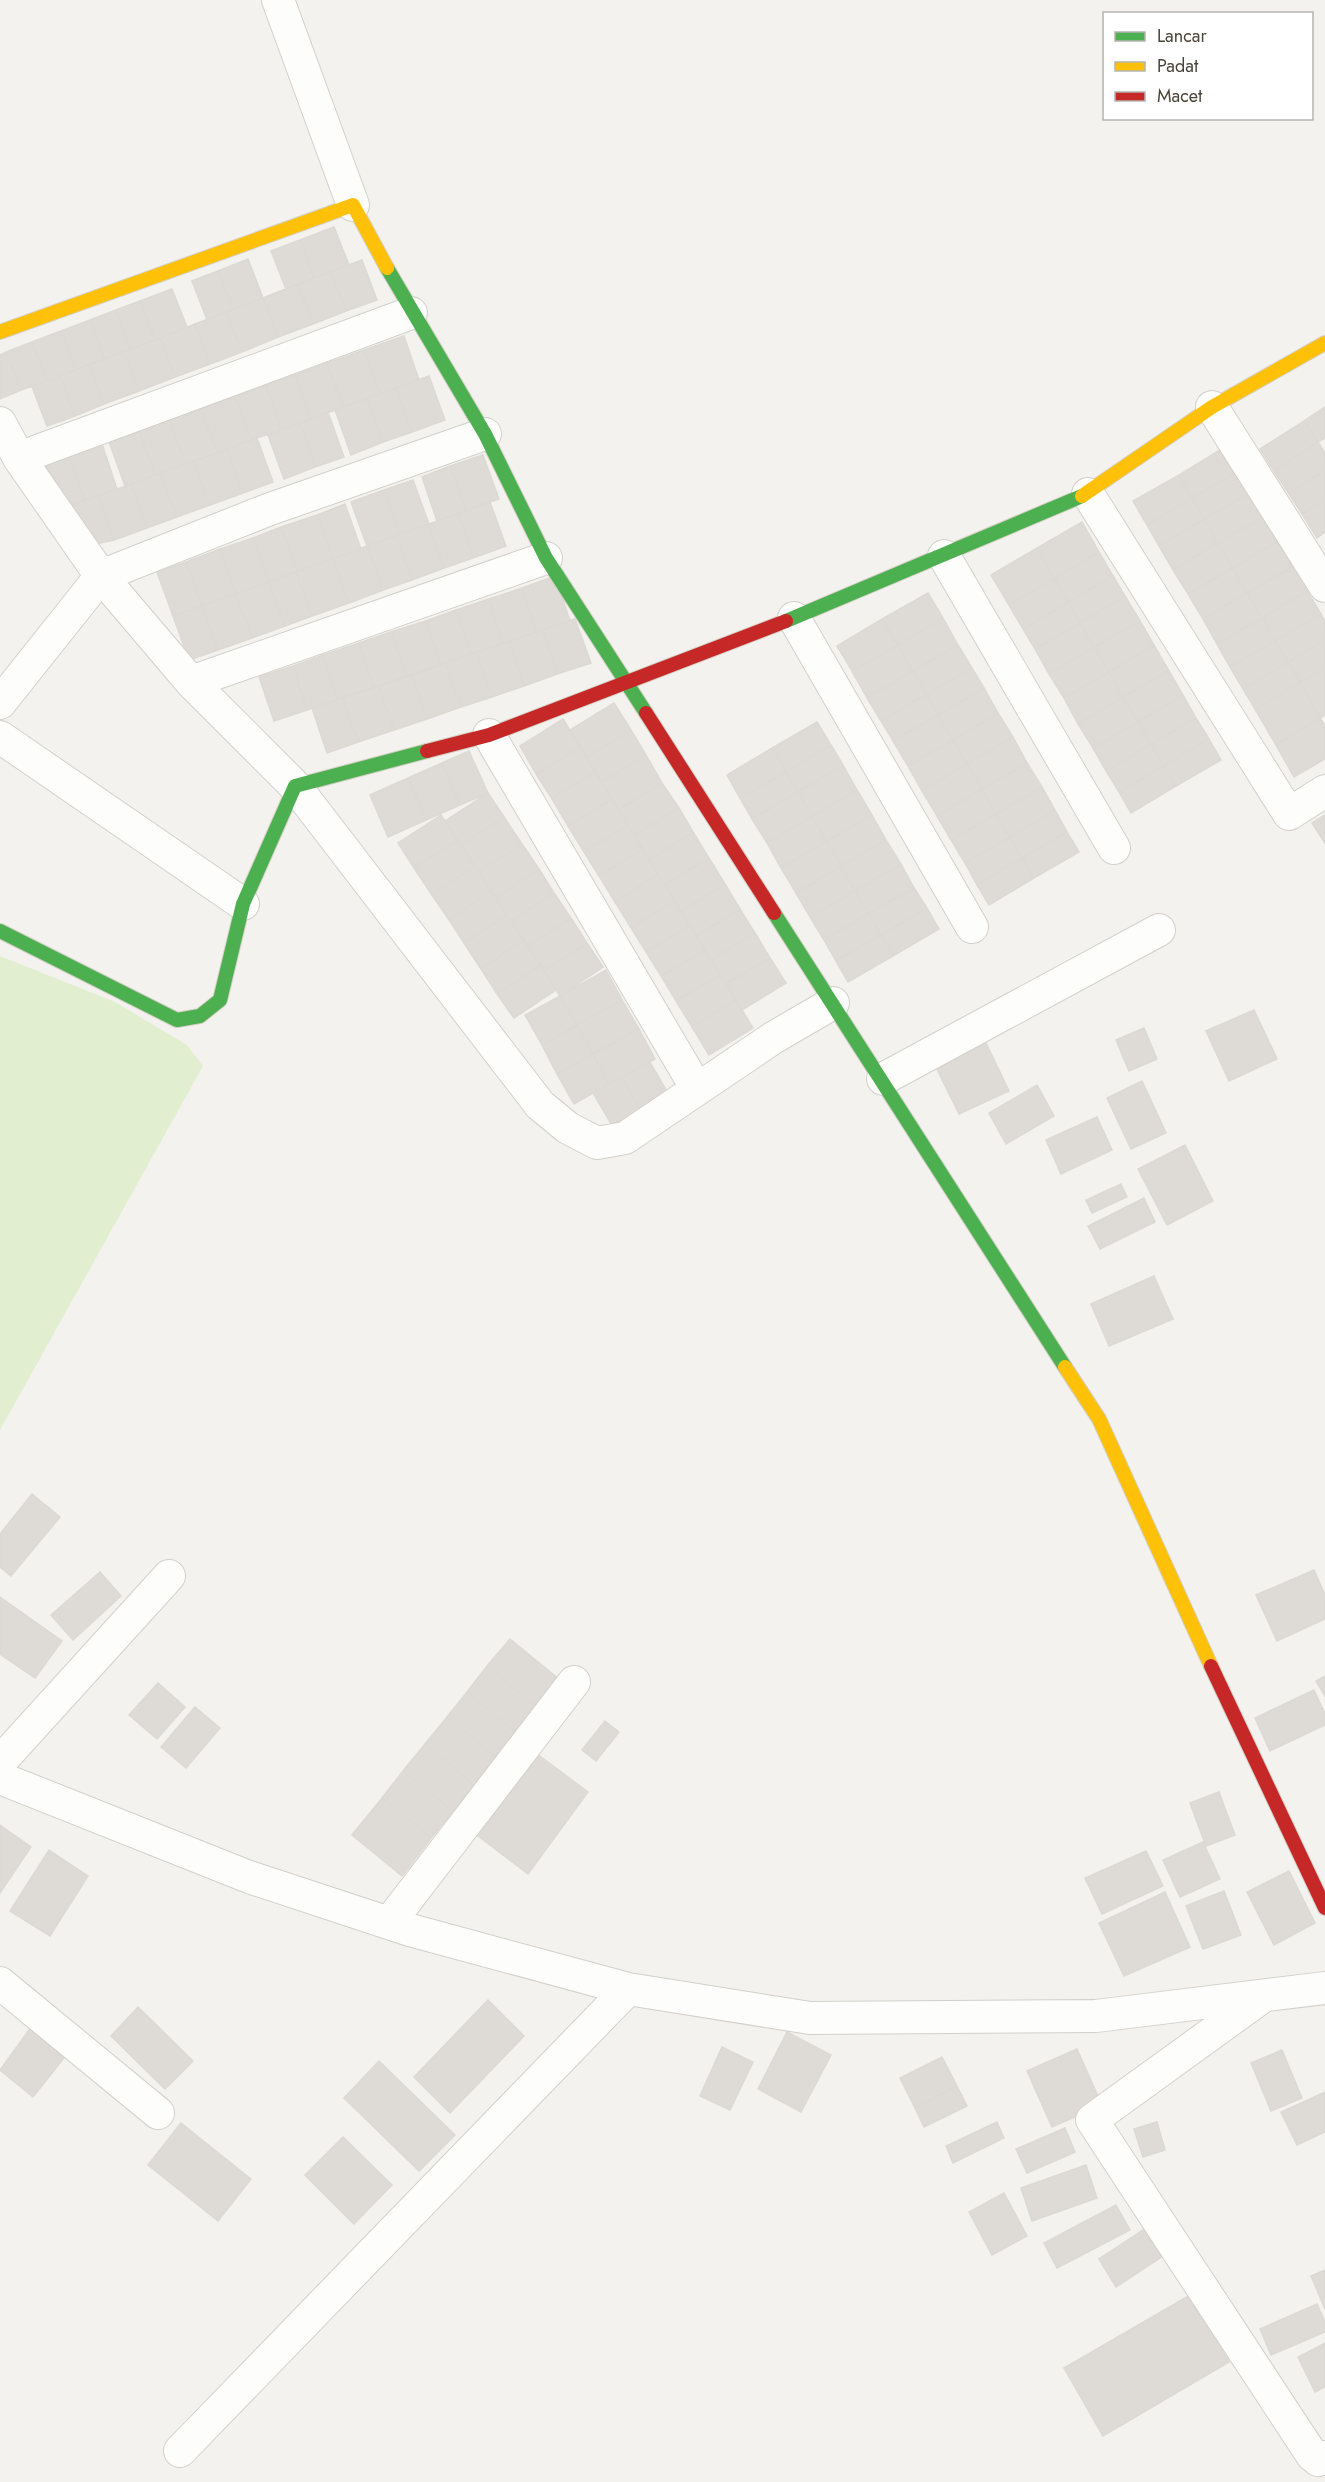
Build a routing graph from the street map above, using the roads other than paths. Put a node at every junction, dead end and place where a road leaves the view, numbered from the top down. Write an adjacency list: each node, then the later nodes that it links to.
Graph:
1 (278, 0): 2 (street)
2 (353, 205): 3 (street); 4 (street)
3 (411, 313): 8 (street); 9 (street)
4 (0, 332)
5 (1325, 343): 6 (street)
6 (1212, 407): 10 (street); 14 (street)
7 (0, 423): 9 (street)
8 (485, 434): 12 (street); 13 (street)
9 (19, 458): 13 (street)
10 (1088, 494): 11 (street); 22 (street)
11 (944, 556): 15 (street); 23 (street)
12 (546, 558): 16 (street); 17 (street)
13 (101, 576): 16 (street); 18 (street)
14 (1325, 586)
15 (794, 618): 17 (street); 25 (street)
16 (191, 682): 21 (street)
17 (624, 682): 19 (street); 28 (street)
18 (0, 703)
19 (489, 735): 21 (street); 30 (street)
20 (0, 737): 24 (street)
21 (295, 786): 24 (street); 30 (street)
22 (1325, 791)
23 (1114, 848)
24 (243, 904): 27 (street)
25 (972, 927)
26 (1159, 930): 29 (street)
27 (0, 931)
28 (833, 1003): 29 (street); 30 (street)
29 (883, 1079): 35 (street)
30 (697, 1089)
31 (169, 1576): 33 (street)
32 (574, 1682): 36 (street)
33 (0, 1762)
34 (0, 1778): 36 (street)
35 (1325, 1908)
36 (389, 1923): 39 (street)
37 (0, 1983): 41 (street)
38 (1325, 1988): 40 (street)
39 (628, 1989): 40 (street); 42 (street)
40 (1264, 1996): 43 (street)
41 (158, 2113)
42 (180, 2451)
43 (1325, 2457)

